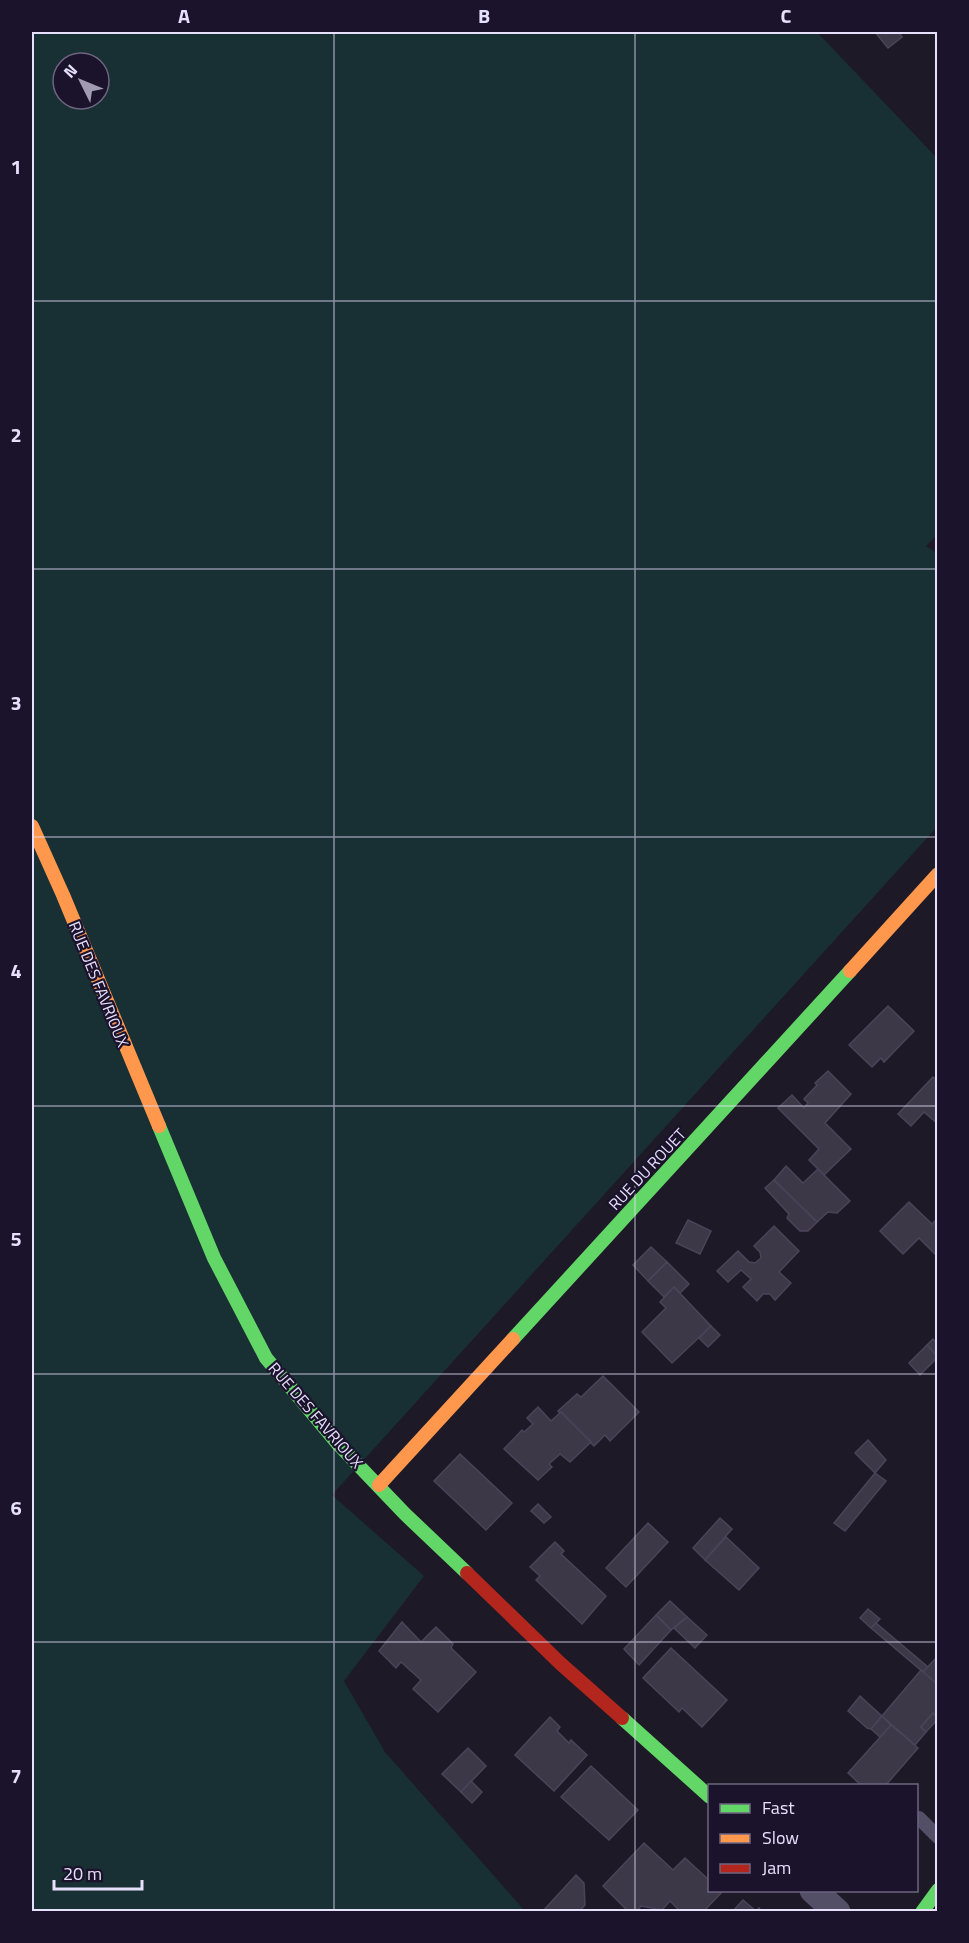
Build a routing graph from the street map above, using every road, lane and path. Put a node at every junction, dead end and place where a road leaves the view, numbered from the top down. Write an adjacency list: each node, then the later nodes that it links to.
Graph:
1 (32, 826): 3 (street, RUE DES FAVRIOUX)
2 (938, 874): 3 (street, RUE DU ROUET)
3 (378, 1485): 4 (street, RUE DES FAVRIOUX)
4 (708, 1795)
5 (919, 1818): 6 (lane)
6 (938, 1837)
7 (938, 1890): 10 (street)
8 (815, 1892): 9 (street)
9 (837, 1911)
10 (922, 1911)

